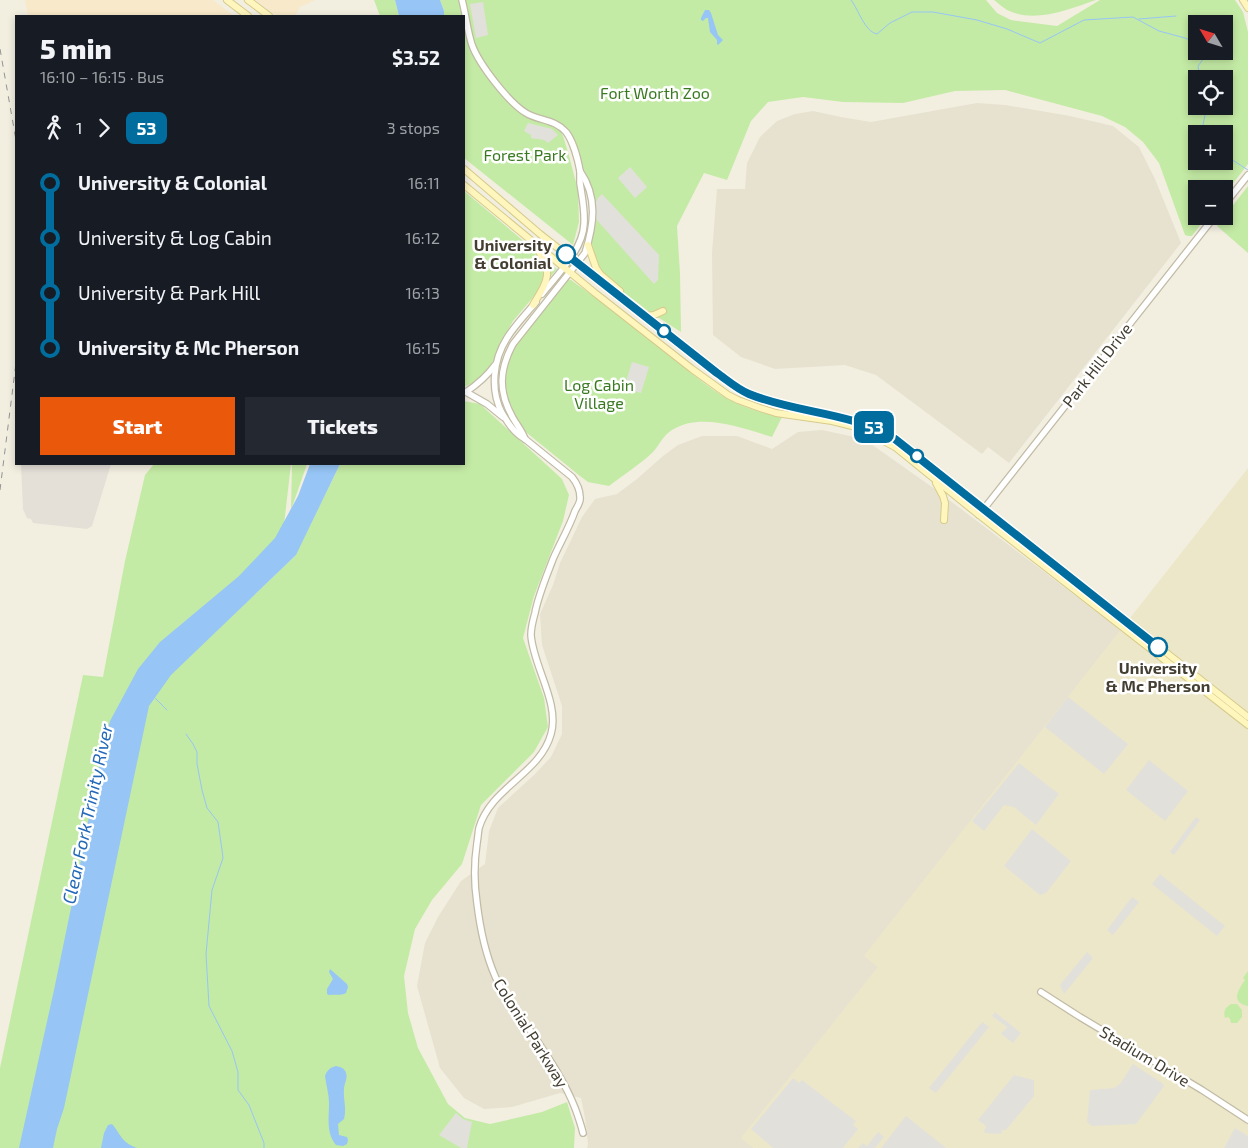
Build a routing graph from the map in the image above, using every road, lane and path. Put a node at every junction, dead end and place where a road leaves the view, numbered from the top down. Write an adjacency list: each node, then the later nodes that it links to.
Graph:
1 (227, 0): 6 (main road)
2 (248, 0): 7 (main road)
3 (462, 0): 8 (street)
4 (1243, 0): 5 (main road)
5 (1248, 8)
6 (247, 15)
7 (268, 15)
8 (465, 15)
9 (465, 16): 11 (street)
10 (465, 170): 18 (main road)
11 (580, 171): 17 (street); 18 (street)
12 (1248, 175): 14 (street)
13 (465, 186): 16 (main road)
14 (1233, 194)
15 (1208, 225): 30 (street, Park Hill Drive)
16 (531, 240): 20 (main road); 22 (main road)
17 (588, 244): 19 (street); 23 (main road)
18 (571, 258): 19 (main road); 20 (street)
19 (578, 263): 21 (street); 23 (main road)
20 (564, 266): 21 (main road); 22 (street)
21 (570, 272): 28 (street); 29 (main road)
22 (533, 305): 26 (street)
23 (634, 307): 25 (main road)
24 (663, 311): 25 (main road)
25 (645, 316): 30 (main road)
26 (496, 364): 27 (street); 27 (street)
27 (506, 420): 28 (street)
28 (525, 438): 36 (street, Colonial Parkway)
29 (933, 478): 30 (main road); 31 (main road)
30 (981, 512): 32 (main road); 33 (main road)
31 (944, 520)
32 (1248, 717)
33 (1248, 725)
34 (1041, 992): 35 (street, Stadium Drive)
35 (1248, 1120)
36 (583, 1133)

